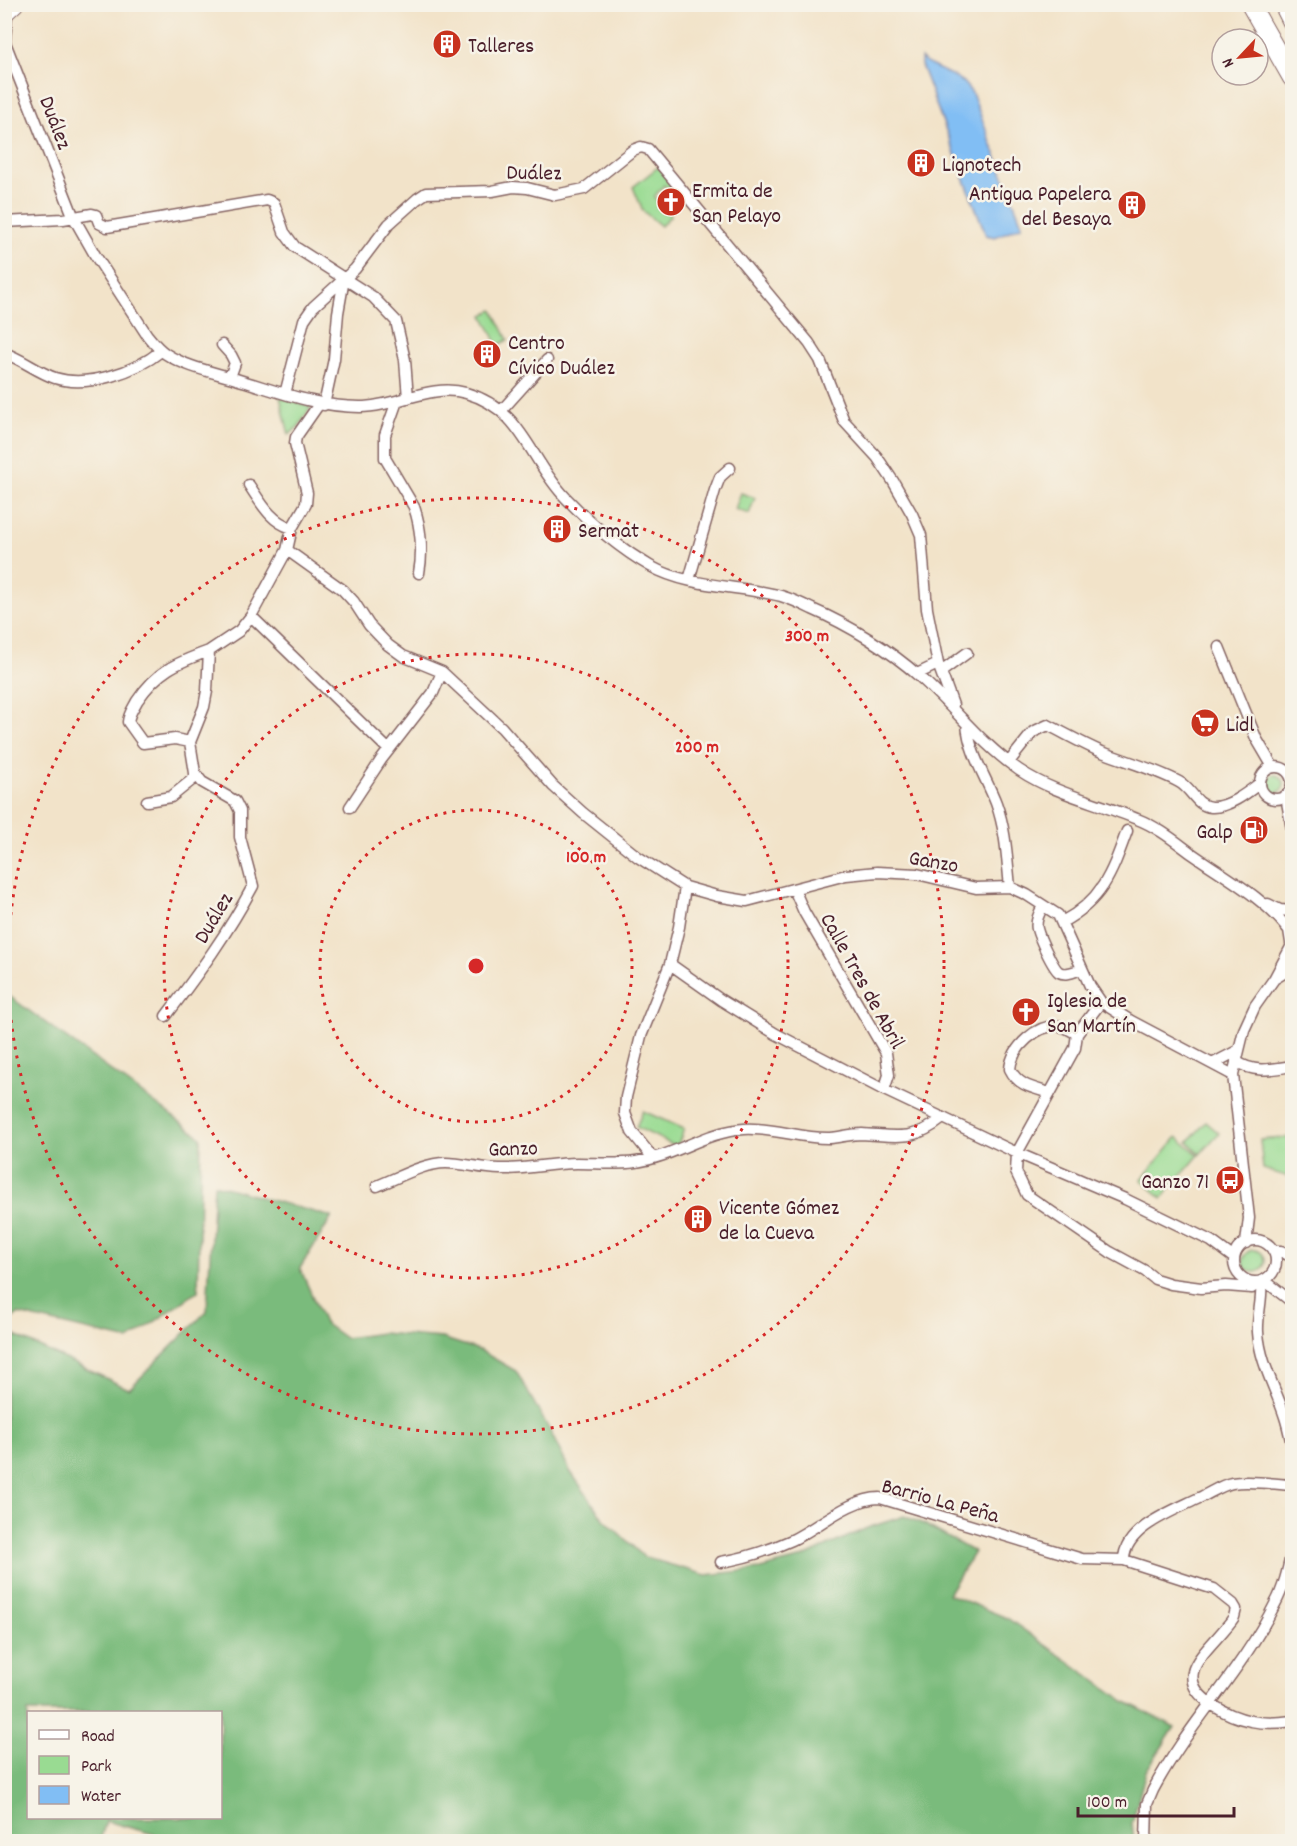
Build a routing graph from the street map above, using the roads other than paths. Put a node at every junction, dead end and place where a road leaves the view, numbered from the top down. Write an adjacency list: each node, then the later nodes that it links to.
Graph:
1 (1250, 4): 6 (highway)
2 (1283, 4): 4 (highway)
3 (9, 11): 5 (street, Duález)
4 (1293, 22)
5 (5, 41): 7 (street, Duález)
6 (1293, 78)
7 (74, 218): 8 (street); 9 (street); 11 (street, Duález)
8 (4, 222)
9 (344, 278): 15 (street, Duález); 16 (street); 18 (street); 30 (street, Duález)
10 (222, 345): 14 (street)
11 (161, 351): 12 (street); 14 (street, Duález)
12 (5, 352)
13 (548, 360): 19 (street)
14 (230, 377): 15 (street, Duález)
15 (285, 394): 18 (street, Duález)
16 (408, 398): 17 (street, Duález); 19 (street, Duález)
17 (397, 401): 18 (street, Duález); 24 (street)
18 (322, 404): 22 (street)
19 (502, 410): 25 (street, Duález)
20 (730, 468): 25 (street)
21 (249, 485): 22 (street)
22 (292, 528): 23 (street)
23 (286, 550): 26 (street); 31 (street)
24 (419, 573)
25 (689, 579): 32 (street)
26 (251, 616): 28 (street); 36 (street)
27 (1219, 647): 38 (street)
28 (209, 651): 35 (street); 35 (street)
29 (967, 653): 30 (street)
30 (939, 668): 32 (street); 33 (street)
31 (442, 672): 36 (street); 50 (street, Ganzo)
32 (917, 674): 33 (street)
33 (956, 712): 34 (street)
34 (967, 724): 37 (street); 49 (street)
35 (190, 742): 39 (street)
36 (389, 750): 46 (street)
37 (1009, 762): 43 (street); 52 (street)
38 (1265, 774): 40 (street); 42 (street); 43 (street)
39 (197, 776): 45 (street); 63 (street, Duález)
40 (1291, 776): 41 (street)
41 (1288, 794): 44 (street); 47 (street)
42 (1264, 795): 43 (street); 44 (street)
43 (1242, 796)
44 (1276, 799): 47 (street)
45 (147, 801)
46 (350, 807)
47 (1292, 830)
48 (1127, 831): 55 (street)
49 (1010, 886): 51 (street, Ganzo); 53 (street)
50 (685, 887): 51 (street, Ganzo); 58 (street)
51 (794, 890): 69 (street, Calle Tres de Abril)
52 (1262, 902): 54 (street); 56 (street)
53 (1042, 906): 55 (street); 60 (street)
54 (1293, 911)
55 (1062, 922): 60 (street)
56 (1291, 925): 57 (street)
57 (1292, 948): 61 (street)
58 (670, 964): 69 (street); 73 (street)
59 (1293, 968): 61 (street)
60 (1082, 969): 62 (street)
61 (1274, 979): 65 (street)
62 (1101, 1002): 64 (street); 66 (street)
63 (166, 1016)
64 (1077, 1034): 70 (street); 70 (street)
65 (1238, 1056): 66 (street); 67 (street); 68 (street)
66 (1215, 1064): 68 (street)
67 (1293, 1066)
68 (1233, 1075): 75 (street)
69 (884, 1090): 71 (street)
70 (1050, 1094): 72 (street)
71 (943, 1118): 72 (street); 73 (street, Ganzo)
72 (1017, 1153): 76 (street); 83 (street)
73 (653, 1158): 74 (street, Ganzo)
74 (377, 1186)
75 (1250, 1222): 77 (street); 78 (street)
76 (1212, 1240): 78 (street); 80 (street)
77 (1258, 1241): 78 (street); 79 (street)
78 (1243, 1245): 80 (street)
79 (1273, 1251): 81 (street); 82 (street)
80 (1234, 1258): 83 (street)
81 (1293, 1258): 82 (street)
82 (1268, 1274): 83 (street); 84 (street); 85 (street)
83 (1251, 1285): 85 (street)
84 (1290, 1299): 85 (street)
85 (1259, 1311): 86 (street)
86 (1293, 1445)
87 (1293, 1485): 89 (street)
88 (1293, 1551): 91 (street)
89 (1124, 1560): 90 (street, Barrio La Peña); 91 (street, Barrio La Peña)
90 (722, 1562)
91 (1209, 1703): 92 (street); 93 (street)
92 (1293, 1721)
93 (1146, 1842)

